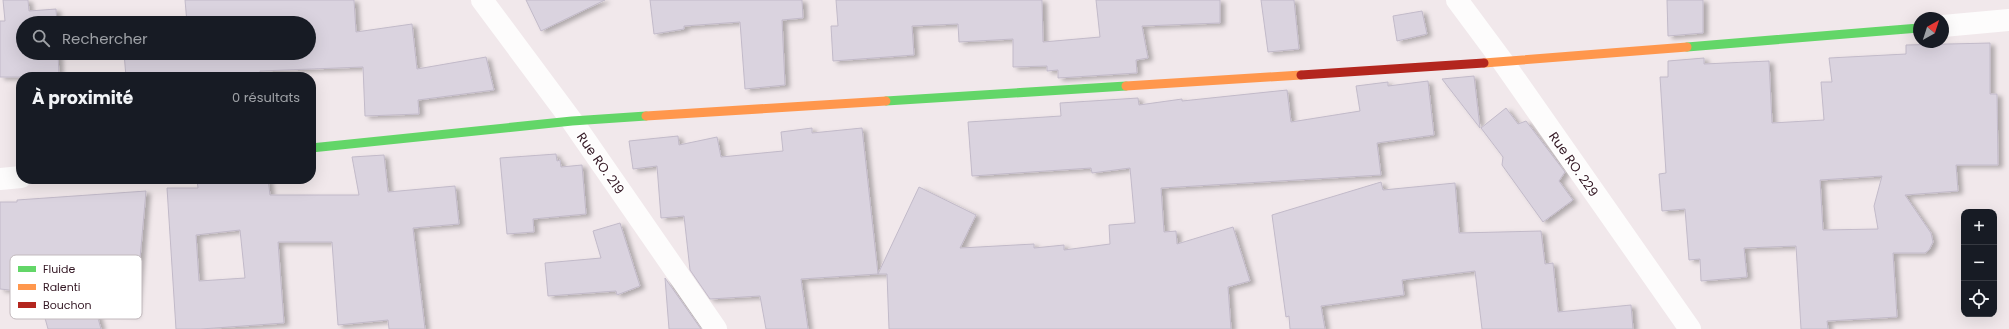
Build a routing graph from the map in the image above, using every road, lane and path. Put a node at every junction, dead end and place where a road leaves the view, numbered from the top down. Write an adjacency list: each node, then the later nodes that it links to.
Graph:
1 (482, 0): 7 (street, Rue RO. 219)
2 (1457, 0): 6 (street, Rue RO. 229)
3 (2009, 20): 4 (street)
4 (1949, 25)
5 (1913, 28): 6 (street)
6 (1503, 62): 7 (street); 12 (street, Rue RO. 229)
7 (572, 121): 8 (street); 11 (street, Rue RO. 219)
8 (316, 147)
9 (16, 177): 10 (street)
10 (0, 179)
11 (716, 329)
12 (1690, 329)

